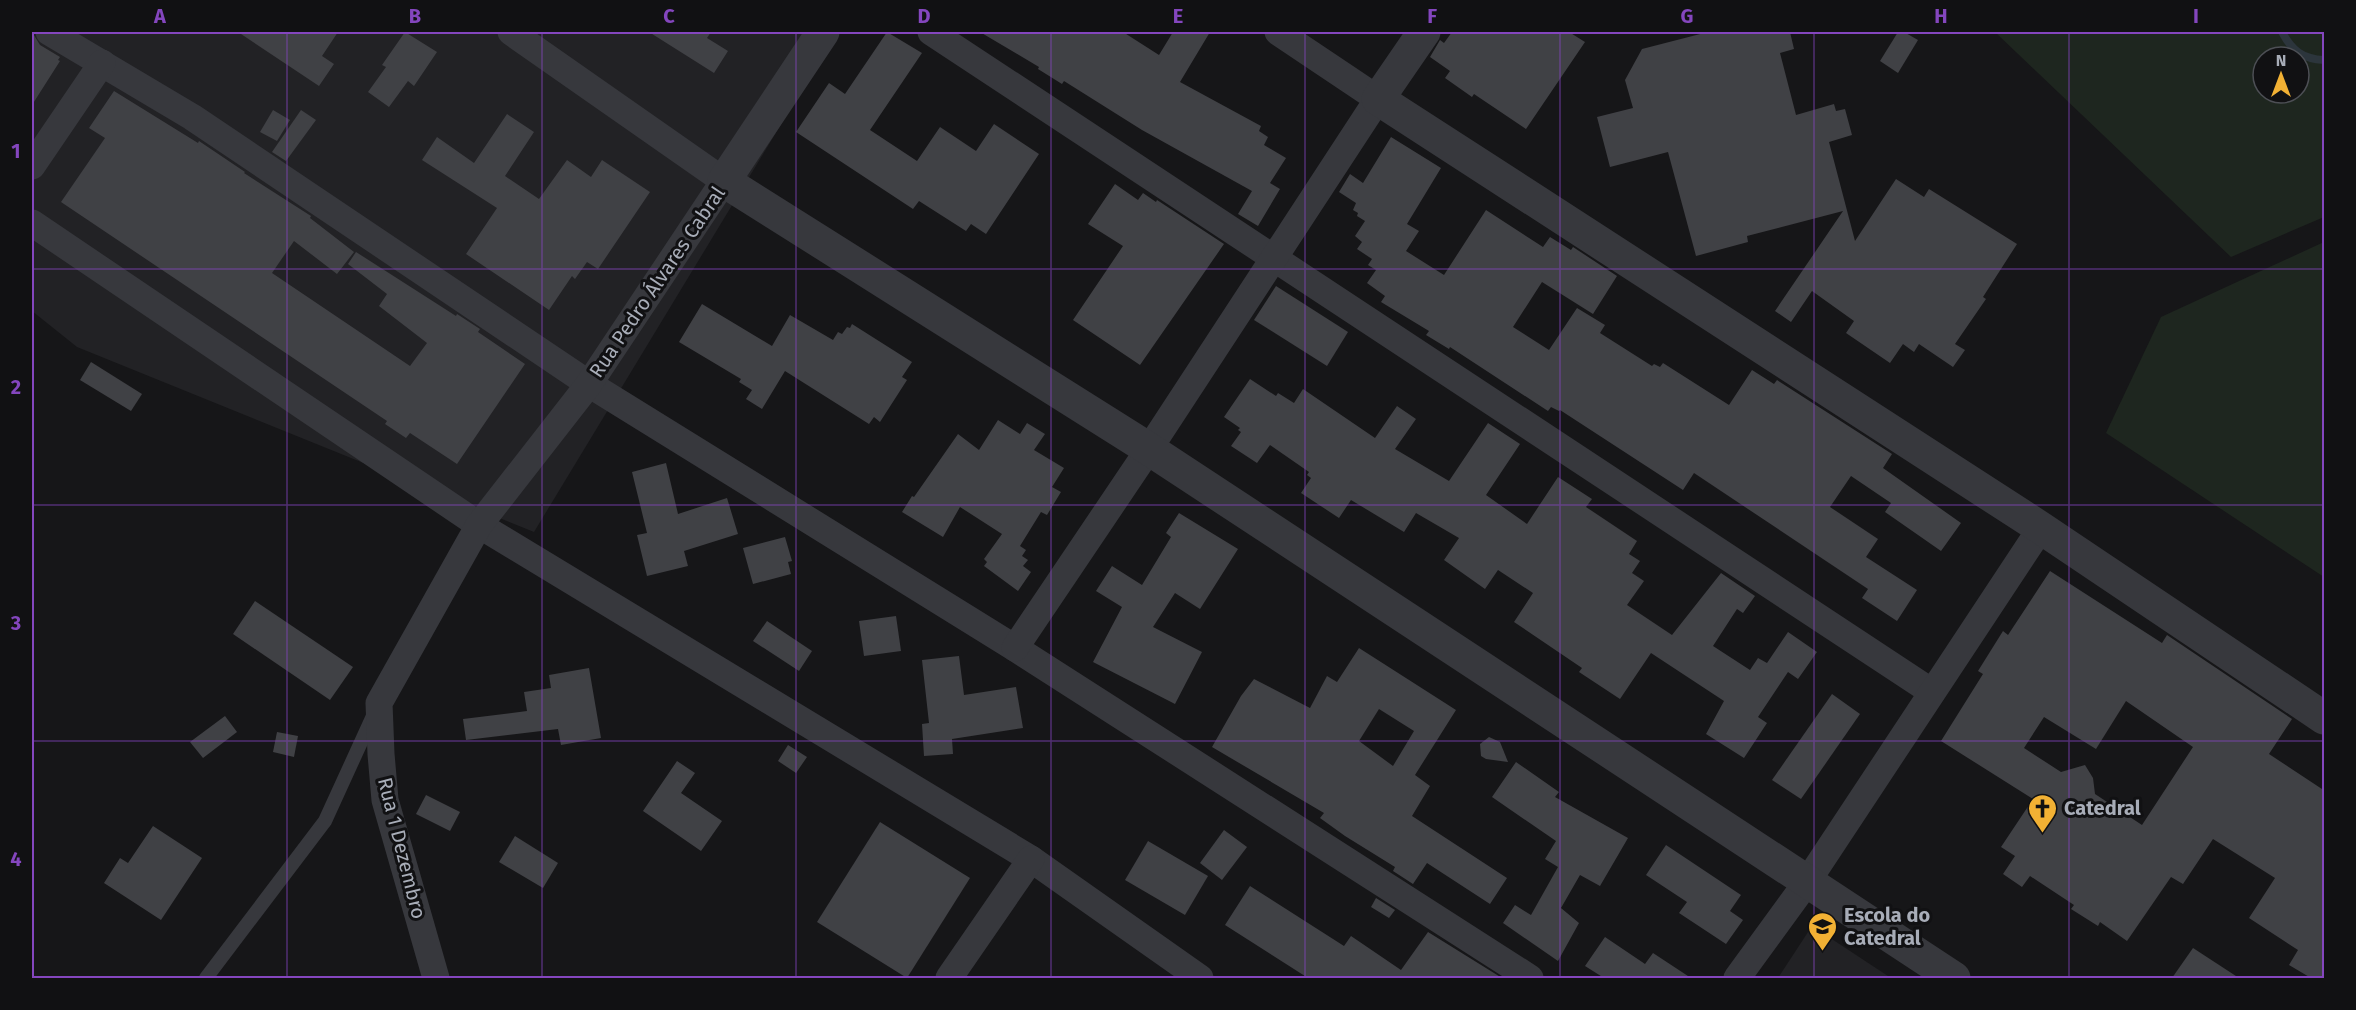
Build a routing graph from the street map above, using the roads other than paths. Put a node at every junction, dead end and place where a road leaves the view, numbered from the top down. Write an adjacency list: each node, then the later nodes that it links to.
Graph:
1 (49, 32): 7 (street)
2 (823, 32): 10 (street, Rua Pedro Álvares Cabral)
3 (932, 32): 12 (street)
4 (1278, 32): 8 (street)
5 (1424, 32): 8 (street)
6 (522, 35): 10 (street)
7 (102, 63): 9 (street); 13 (street)
8 (1378, 99): 12 (street); 16 (street)
9 (32, 166)
10 (724, 181): 13 (street, Rua Pedro Álvares Cabral); 14 (street)
11 (32, 223): 15 (street)
12 (1274, 257): 14 (street); 18 (street)
13 (589, 384): 15 (street, Rua Pedro Álvares Cabral); 17 (street)
14 (1149, 448): 17 (street); 22 (street)
15 (479, 525): 19 (street); 21 (street)
16 (2041, 528): 18 (street); 20 (street)
17 (1015, 648): 27 (street)
18 (1932, 692): 22 (street)
19 (379, 703): 23 (lane); 24 (street, Rua 1 Dezembro)
20 (2325, 718)
21 (1031, 859): 25 (street); 26 (street)
22 (1807, 882): 28 (street); 29 (street)
23 (206, 978)
24 (436, 978)
25 (949, 978)
26 (1200, 978)
27 (1530, 978)
28 (1737, 978)
29 (1954, 978)

